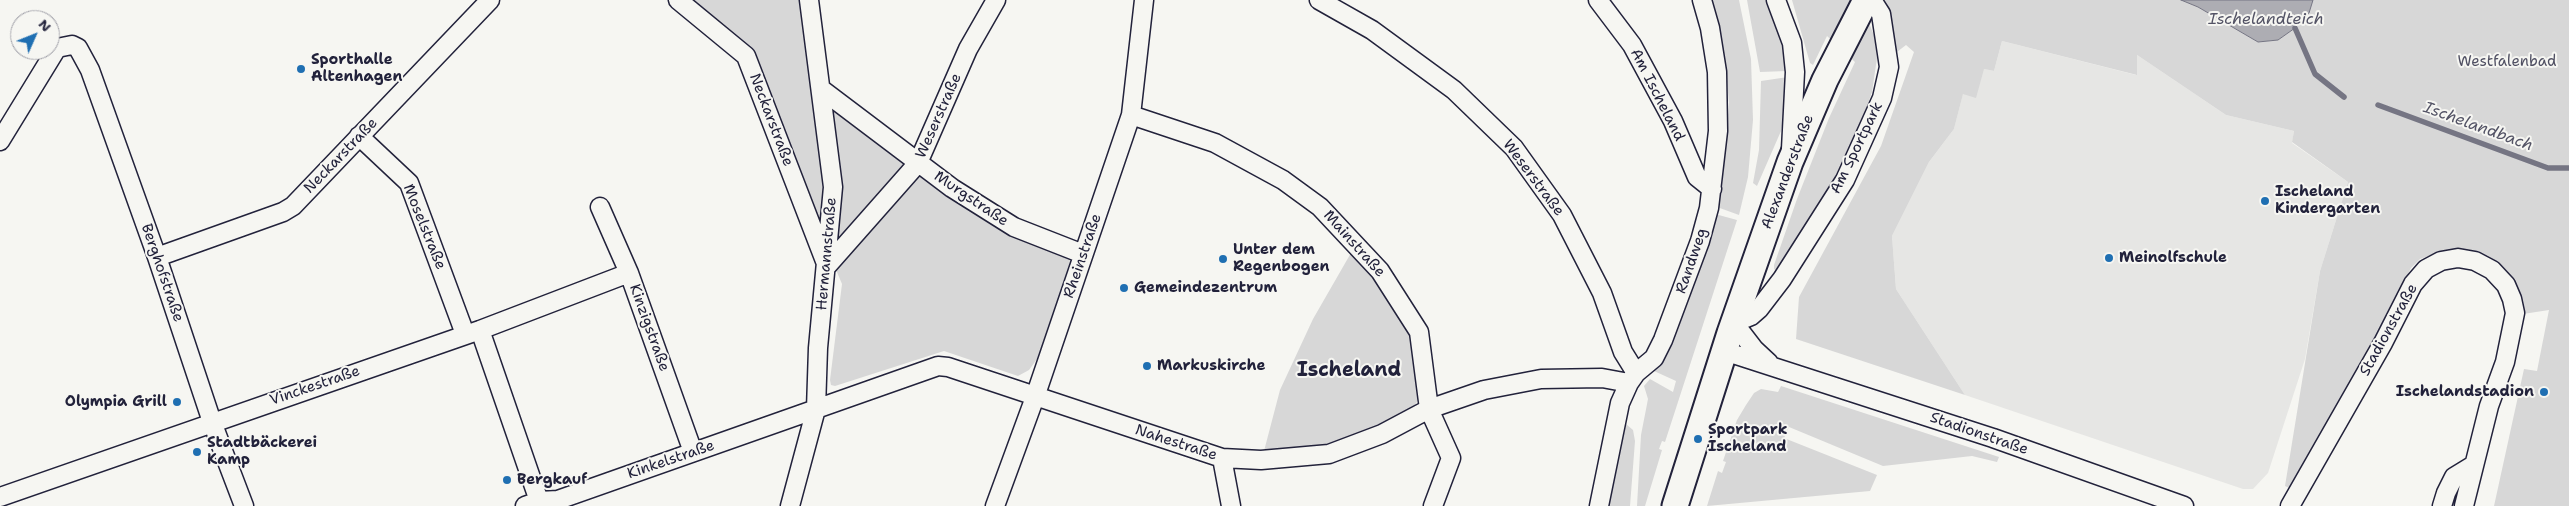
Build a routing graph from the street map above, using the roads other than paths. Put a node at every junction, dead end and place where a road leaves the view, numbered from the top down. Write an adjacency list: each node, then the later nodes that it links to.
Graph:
1 (490, 0): 14 (street, Neckarstraße)
2 (678, 0): 22 (street, Neckarstraße)
3 (809, 0): 12 (street, Hermannstraße)
4 (996, 0): 17 (street, Weserstraße)
5 (1144, 0): 13 (street, Rheinstraße)
6 (1319, 0): 28 (street, Weserstraße)
7 (1598, 0): 18 (street, Am Ischeland)
8 (1702, 0): 18 (street, Randweg)
9 (1776, 0): 16 (street)
10 (1866, 0): 16 (main road, Alexanderstraße)
11 (1872, 0): 24 (street, Am Sportpark)
12 (821, 90): 17 (street, Murgstraße); 22 (street, Hermannstraße)
13 (1131, 115): 20 (street, Rheinstraße); 31 (street, Mainstraße)
14 (360, 136): 21 (street, Neckarstraße); 25 (street, Moselstraße)
15 (0, 141): 21 (street, Berghofstraße)
16 (1790, 162): 24 (main road, Alexanderstraße)
17 (918, 163): 20 (street, Murgstraße); 22 (street, Weserstraße)
18 (1712, 189): 28 (street, Randweg)
19 (600, 207): 23 (street, Kinzigstraße)
20 (1083, 254): 29 (street, Rheinstraße)
21 (157, 257): 32 (street, Berghofstraße)
22 (827, 266): 30 (street, Hermannstraße)
23 (629, 273): 25 (street, Vinckestraße); 33 (street, Kinzigstraße)
24 (1734, 323): 26 (main road, Alexanderstraße); 27 (street, Stadionstraße)
25 (472, 332): 32 (street, Vinckestraße); 37 (street, Moselstraße)
26 (1724, 351): 27 (street, Stadionstraße); 44 (main road)
27 (1772, 366): 45 (street, Stadionstraße)
28 (1632, 378): 31 (street, Nahestraße); 43 (street, Randweg)
29 (1035, 397): 30 (street, Nahestraße); 34 (street, Nahestraße); 40 (street, Rheinstraße)
30 (816, 409): 33 (street, Kinkelstraße); 39 (street, Hermannstraße)
31 (1429, 409): 34 (street, Nahestraße); 42 (street, Mainstraße)
32 (212, 422): 36 (street, Vinckestraße); 38 (street, Berghofstraße)
33 (693, 452): 37 (street, Kinkelstraße)
34 (1222, 458): 41 (street)
35 (2472, 466): 46 (street, Stadionstraße); 47 (street); 48 (street, Stadionstraße)
36 (0, 497)
37 (532, 504)
38 (244, 506)
39 (790, 506)
40 (995, 506)
41 (1231, 506)
42 (1433, 506)
43 (1599, 506)
44 (1675, 506)
45 (2184, 506)
46 (2290, 506)
47 (2442, 506)
48 (2464, 506)

